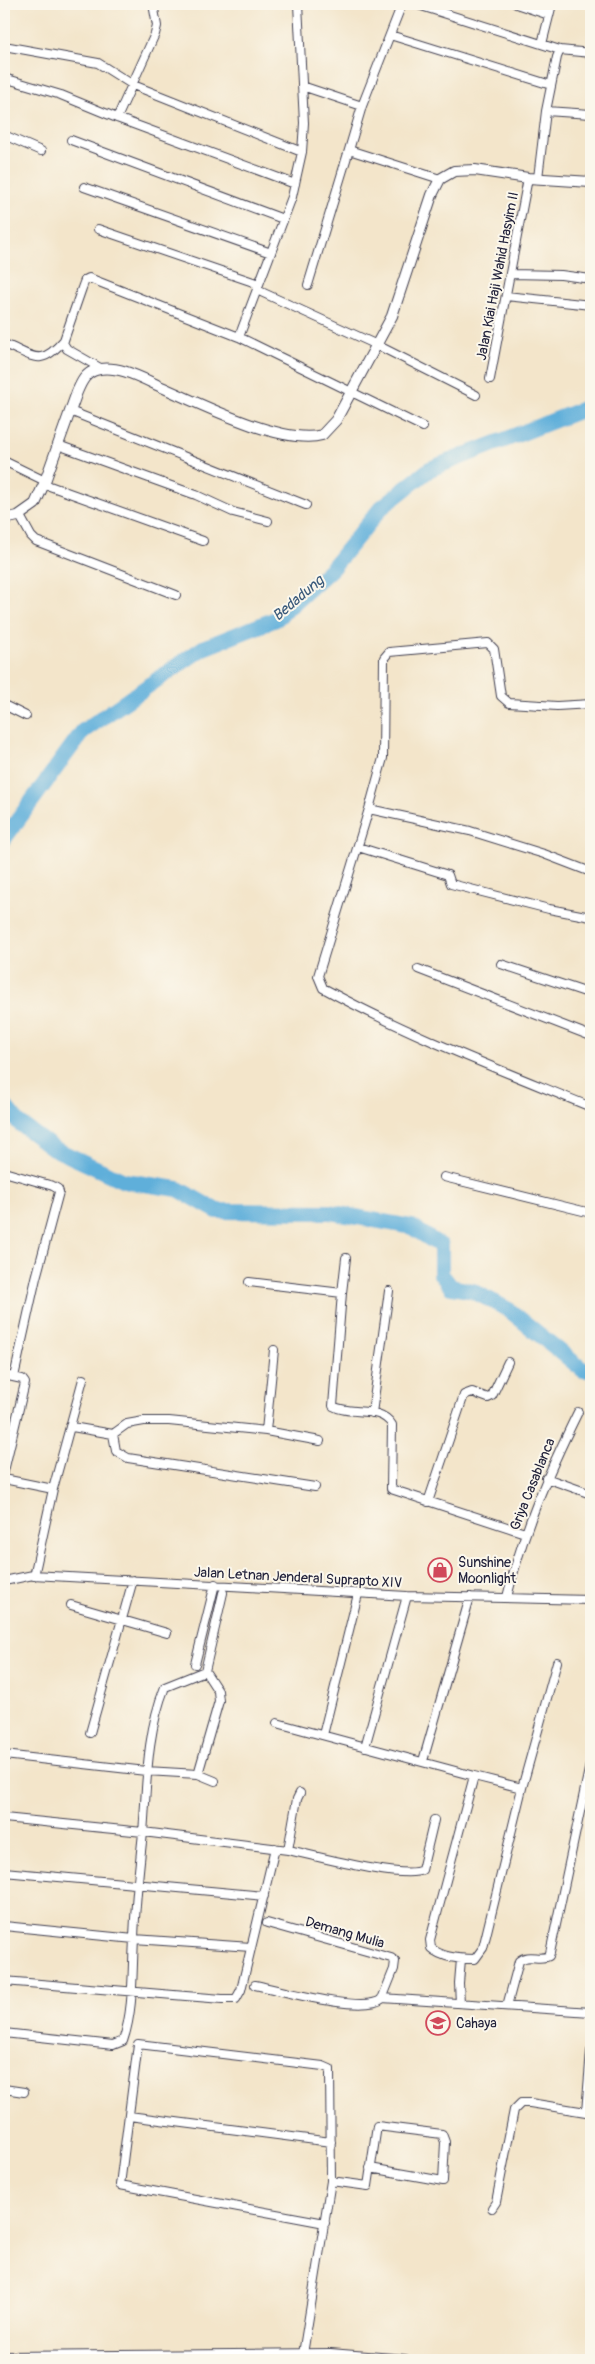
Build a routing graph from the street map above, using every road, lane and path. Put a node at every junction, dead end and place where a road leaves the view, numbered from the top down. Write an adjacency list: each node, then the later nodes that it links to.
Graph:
1 (153, 4): 14 (street)
2 (298, 4): 16 (street)
3 (402, 4): 8 (street)
4 (415, 4): 9 (street)
5 (516, 4): 7 (street)
6 (552, 4): 7 (street)
7 (549, 15): 9 (street)
8 (390, 35): 15 (street); 17 (street)
9 (542, 44): 11 (street)
10 (4, 46): 14 (street)
11 (560, 50): 12 (street); 15 (street, Jalan Kiai Haji Wahid Hasyim II)
12 (591, 53)
13 (4, 78): 20 (street)
14 (132, 85): 20 (street); 25 (street)
15 (551, 85): 18 (street, Jalan Kiai Haji Wahid Hasyim II)
16 (302, 86): 17 (street); 25 (street)
17 (362, 106): 23 (street)
18 (546, 111): 19 (street); 26 (street, Jalan Kiai Haji Wahid Hasyim II)
19 (591, 114)
20 (117, 118): 29 (street)
21 (4, 135): 24 (street)
22 (71, 140): 31 (street)
23 (349, 150): 27 (street); 36 (street)
24 (41, 151)
25 (302, 152): 29 (street)
26 (533, 178): 27 (street); 28 (street); 34 (street, Jalan Kiai Haji Wahid Hasyim II)
27 (440, 179): 43 (street)
28 (591, 182)
29 (295, 184): 31 (street)
30 (84, 187): 33 (street)
31 (283, 219): 33 (street)
32 (98, 229): 37 (street)
33 (271, 253): 37 (street)
34 (510, 274): 35 (street); 38 (street, Jalan Kiai Haji Wahid Hasyim II)
35 (591, 279)
36 (308, 285)
37 (258, 287): 40 (street); 43 (street)
38 (506, 296): 39 (street); 45 (street, Jalan Kiai Haji Wahid Hasyim II)
39 (591, 304)
40 (239, 337): 41 (street); 46 (street)
41 (64, 340): 42 (street); 44 (street)
42 (4, 344)
43 (376, 345): 46 (street); 47 (street)
44 (102, 369): 46 (street); 48 (street)
45 (490, 379)
46 (351, 392): 49 (street)
47 (476, 395)
48 (70, 411): 50 (street); 53 (street)
49 (423, 427)
50 (58, 445): 52 (street); 56 (street)
51 (4, 461): 52 (street)
52 (45, 482): 54 (street); 57 (street)
53 (306, 505)
54 (20, 516): 55 (street); 58 (street)
55 (4, 519)
56 (268, 521)
57 (203, 541)
58 (176, 595)
59 (591, 704): 62 (street)
60 (4, 705): 61 (street)
61 (26, 716)
62 (369, 809): 63 (street); 64 (street)
63 (358, 847): 65 (street); 70 (street)
64 (591, 872)
65 (591, 916)
66 (501, 964): 68 (street)
67 (418, 969): 69 (street)
68 (591, 994)
69 (591, 1036)
70 (591, 1107)
71 (4, 1172): 81 (street)
72 (444, 1177): 73 (street)
73 (591, 1213)
74 (346, 1258): 77 (street)
75 (249, 1282): 77 (street)
76 (389, 1291): 84 (street)
77 (342, 1293): 84 (street)
78 (274, 1350): 86 (street)
79 (508, 1362): 95 (street)
80 (4, 1375): 81 (street)
81 (14, 1377): 89 (street)
82 (83, 1379): 85 (street)
83 (578, 1412): 90 (street, Griya Casablanca)
84 (372, 1413): 95 (street)
85 (72, 1427): 87 (street); 93 (street)
86 (266, 1431): 87 (street); 88 (street)
87 (114, 1434): 92 (street)
88 (320, 1441)
89 (4, 1471)
90 (546, 1478): 94 (street); 96 (street, Griya Casablanca)
91 (4, 1479): 93 (street)
92 (314, 1487)
93 (53, 1489): 97 (street)
94 (591, 1494)
95 (428, 1502): 96 (street)
96 (525, 1533): 105 (street, Griya Casablanca)
97 (33, 1576): 98 (street, Jalan Letnan Jenderal Suprapto XIV); 99 (street, Jalan Letnan Jenderal Suprapto XIV)
98 (133, 1580): 100 (street, Jalan Letnan Jenderal Suprapto XIV); 108 (street)
99 (4, 1581)
100 (215, 1584): 102 (street, Jalan Letnan Jenderal Suprapto XIV); 111 (street)
101 (222, 1593): 112 (street)
102 (358, 1594): 103 (street, Jalan Letnan Jenderal Suprapto XIV); 115 (street)
103 (407, 1596): 104 (street, Jalan Letnan Jenderal Suprapto XIV); 116 (street)
104 (470, 1597): 105 (street, Jalan Letnan Jenderal Suprapto XIV); 119 (street)
105 (507, 1597): 106 (street, Jalan Letnan Jenderal Suprapto XIV)
106 (591, 1600)
107 (71, 1605): 108 (street)
108 (122, 1620): 109 (street); 114 (street)
109 (168, 1633)
110 (557, 1662): 124 (street)
111 (195, 1664)
112 (205, 1671): 120 (street); 121 (street)
113 (277, 1724): 115 (street)
114 (90, 1733)
115 (323, 1735): 116 (street)
116 (366, 1747): 119 (street)
117 (4, 1755): 120 (street)
118 (591, 1760): 144 (street)
119 (423, 1761): 122 (street)
120 (146, 1771): 121 (street); 128 (street)
121 (198, 1774): 123 (street)
122 (474, 1776): 124 (street); 138 (street)
123 (215, 1781)
124 (522, 1788): 138 (street)
125 (300, 1793): 130 (street)
126 (4, 1818): 128 (street)
127 (434, 1820): 130 (street)
128 (143, 1832): 129 (street); 132 (street)
129 (275, 1848): 130 (street); 133 (street)
130 (288, 1850)
131 (4, 1872): 132 (street)
132 (137, 1883): 133 (street); 136 (street)
133 (264, 1896): 137 (street)
134 (268, 1923): 142 (street, Demang Mulia)
135 (4, 1926): 136 (street)
136 (134, 1939): 137 (street); 141 (street)
137 (251, 1947): 141 (street)
138 (461, 1959): 143 (street)
139 (4, 1981): 141 (street)
140 (255, 1985): 142 (street)
141 (132, 1992): 146 (street)
142 (382, 1998): 143 (street)
143 (460, 2003): 144 (street)
144 (507, 2006): 145 (street)
145 (591, 2012)
146 (4, 2033)
147 (591, 2051): 150 (street)
148 (4, 2090): 149 (street)
149 (24, 2092)
150 (589, 2113): 155 (street)
151 (129, 2116): 152 (street); 152 (street); 156 (street)
152 (330, 2142): 154 (street)
153 (370, 2168): 153 (street); 154 (street)
154 (331, 2181): 156 (street)
155 (492, 2208)
156 (325, 2223): 157 (street)
157 (303, 2354): 158 (street); 159 (street)
158 (4, 2357)
159 (405, 2360)

